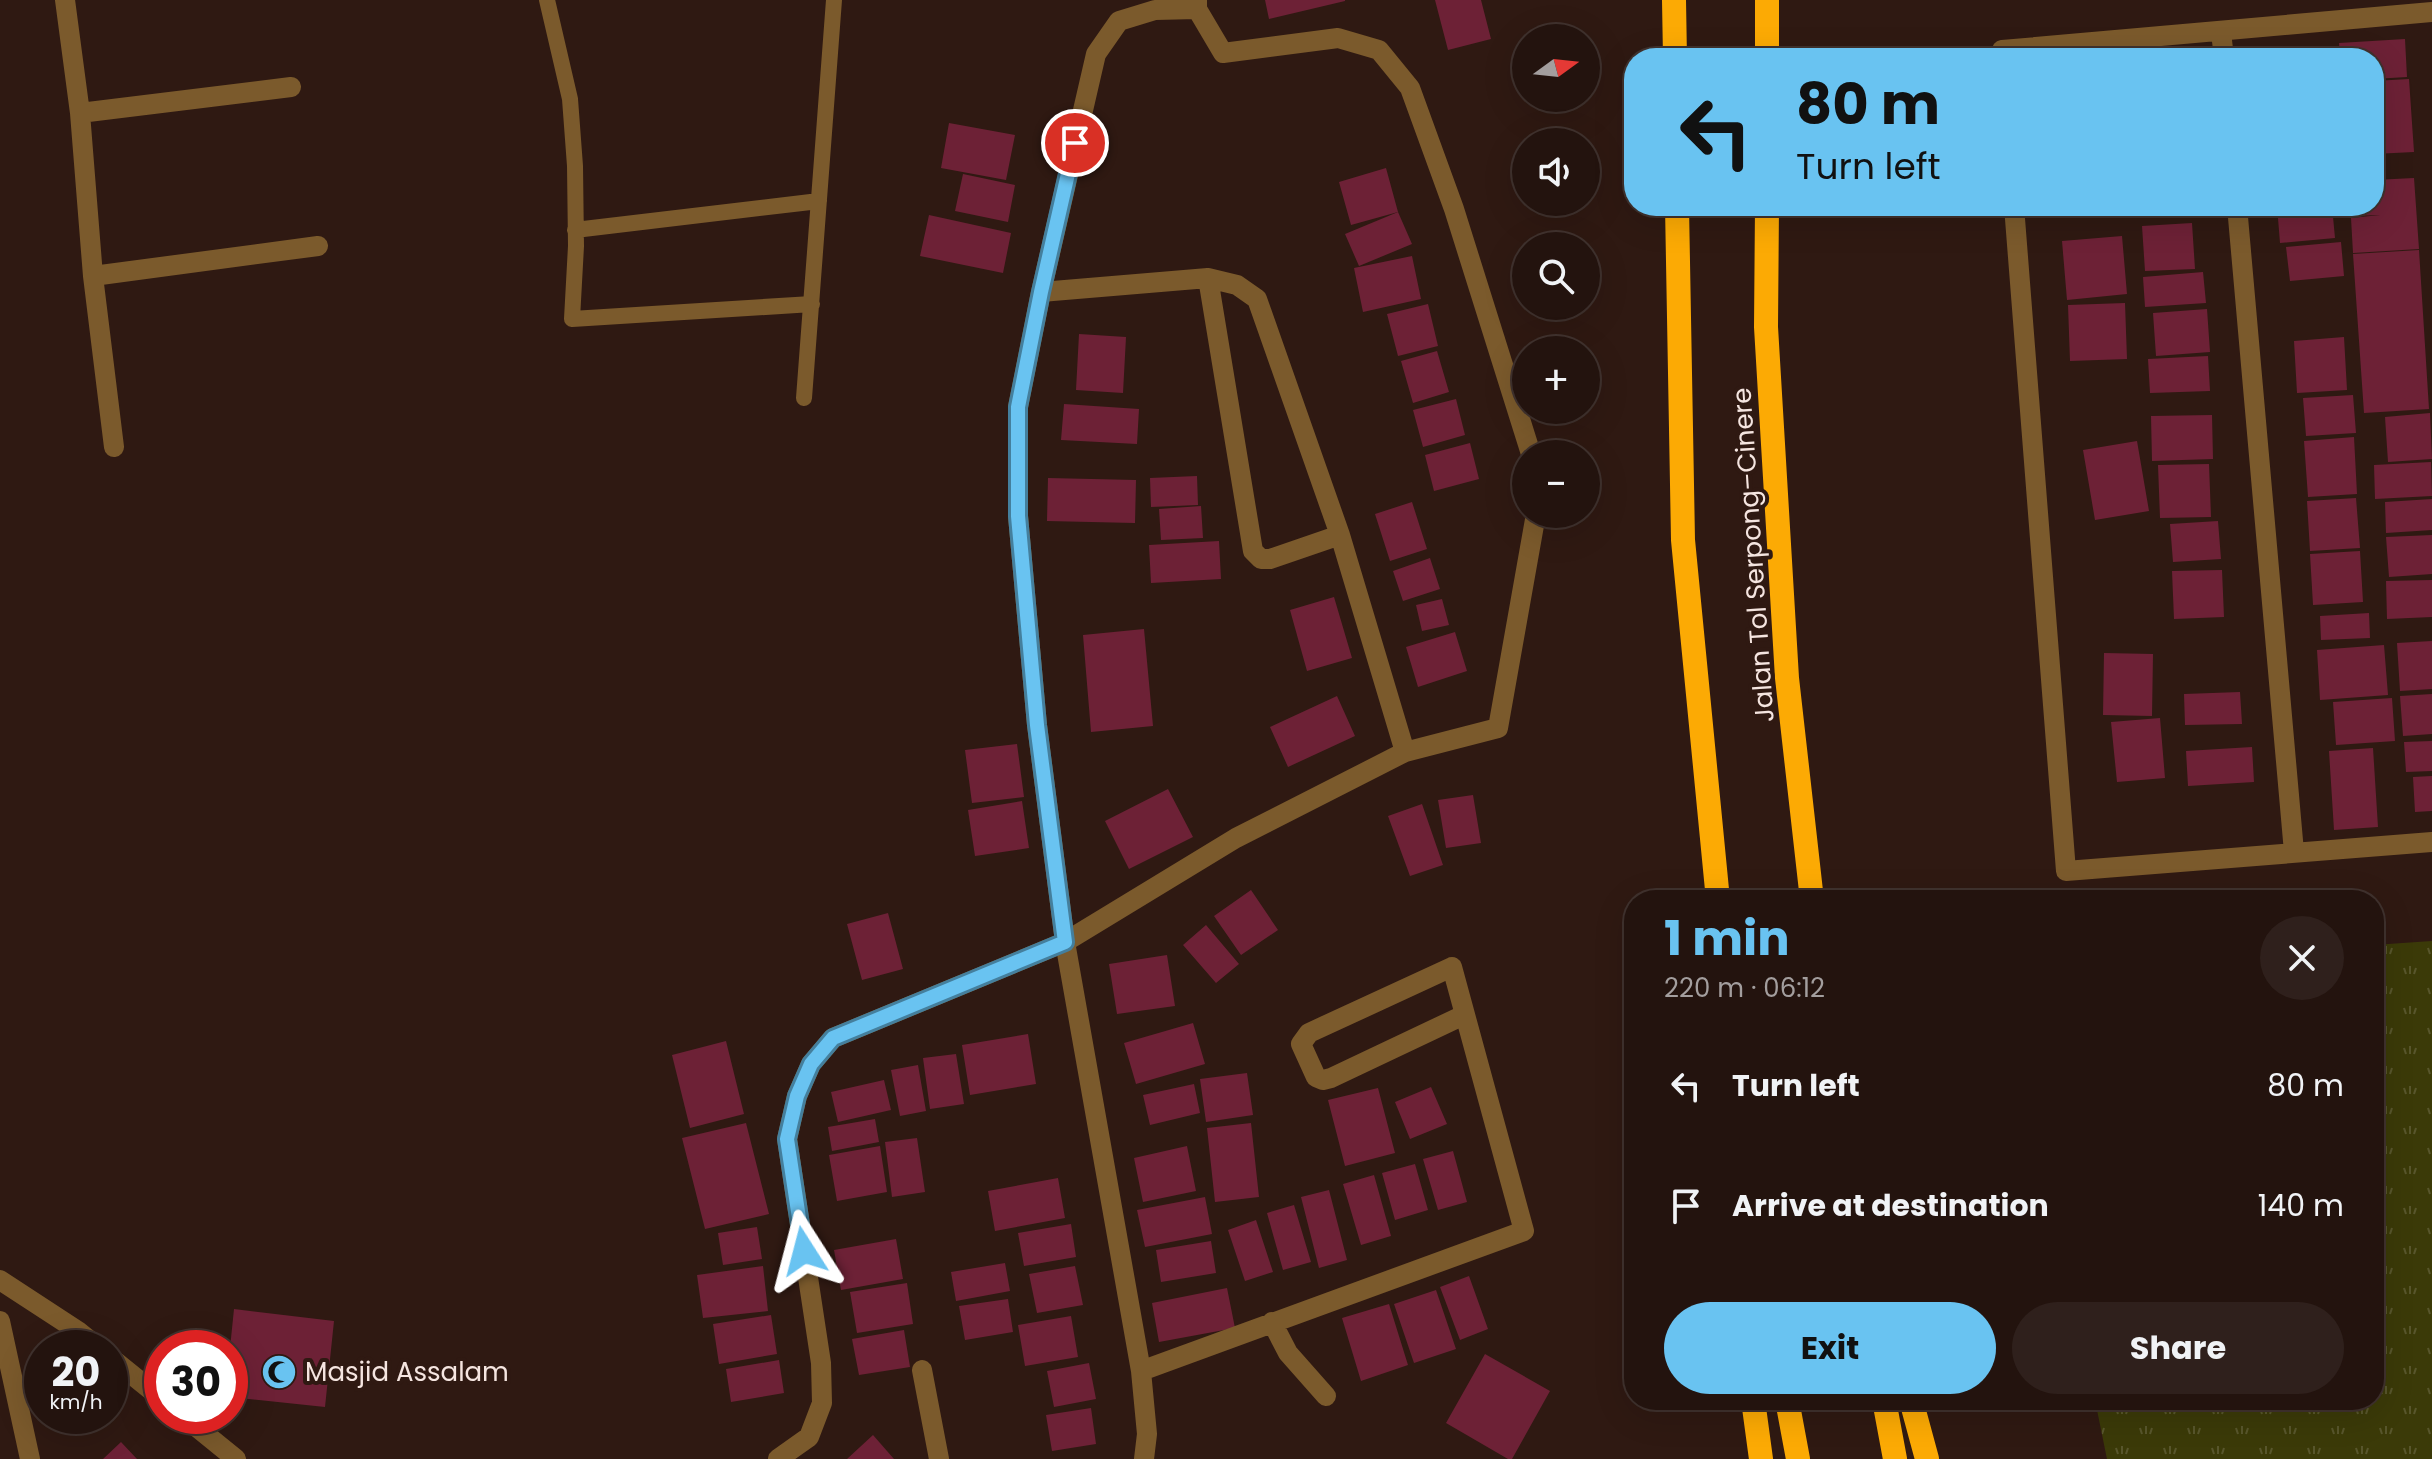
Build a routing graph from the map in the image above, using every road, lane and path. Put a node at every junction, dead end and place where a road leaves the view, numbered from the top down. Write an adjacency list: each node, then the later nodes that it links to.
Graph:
1 (65, 0): 14 (street)
2 (547, 0): 20 (lane)
3 (834, 0): 15 (lane)
4 (1674, 0): 9 (highway)
5 (1767, 0): 10 (highway)
6 (1197, 4): 24 (street); 27 (street)
7 (2432, 12): 8 (street)
8 (2221, 32): 11 (street); 12 (street)
9 (1675, 48)
10 (1767, 48)
11 (2026, 48)
12 (2223, 48)
13 (291, 87): 14 (street)
14 (80, 113): 22 (street)
15 (819, 201): 20 (lane); 25 (lane)
16 (1677, 216): 34 (highway)
17 (1767, 216): 35 (highway, Jalan Tol Serpong–Cinere)
18 (2015, 216): 33 (street)
19 (2238, 216): 33 (street)
20 (575, 230): 25 (lane)
21 (318, 246): 22 (street)
22 (93, 276): 28 (street)
23 (1208, 278): 24 (street); 30 (street); 30 (street)
24 (1041, 292): 36 (street)
25 (812, 304): 26 (lane)
26 (804, 398)
27 (1527, 440)
28 (114, 447)
29 (1534, 528): 31 (street)
30 (1340, 535): 31 (street)
31 (1405, 752): 36 (street)
32 (2432, 842): 33 (street)
33 (2294, 852)
34 (1717, 890)
35 (1811, 890)
36 (1065, 942): 43 (street); 54 (street)
37 (1464, 1015): 37 (street); 40 (street)
38 (0, 1280): 41 (street)
39 (0, 1321): 52 (street)
40 (1272, 1322): 43 (street); 46 (street)
41 (76, 1330)
42 (922, 1370): 55 (street)
43 (1141, 1371): 56 (street)
44 (128, 1372): 45 (street)
45 (144, 1384)
46 (1326, 1396)
47 (1754, 1410): 57 (highway)
48 (1789, 1410): 58 (highway)
49 (1886, 1410): 59 (highway)
50 (1914, 1410): 60 (highway)
51 (205, 1434): 53 (street)
52 (30, 1459)
53 (236, 1459)
54 (778, 1459)
55 (939, 1459)
56 (1144, 1459)
57 (1761, 1459)
58 (1798, 1459)
59 (1895, 1459)
60 (1927, 1459)

